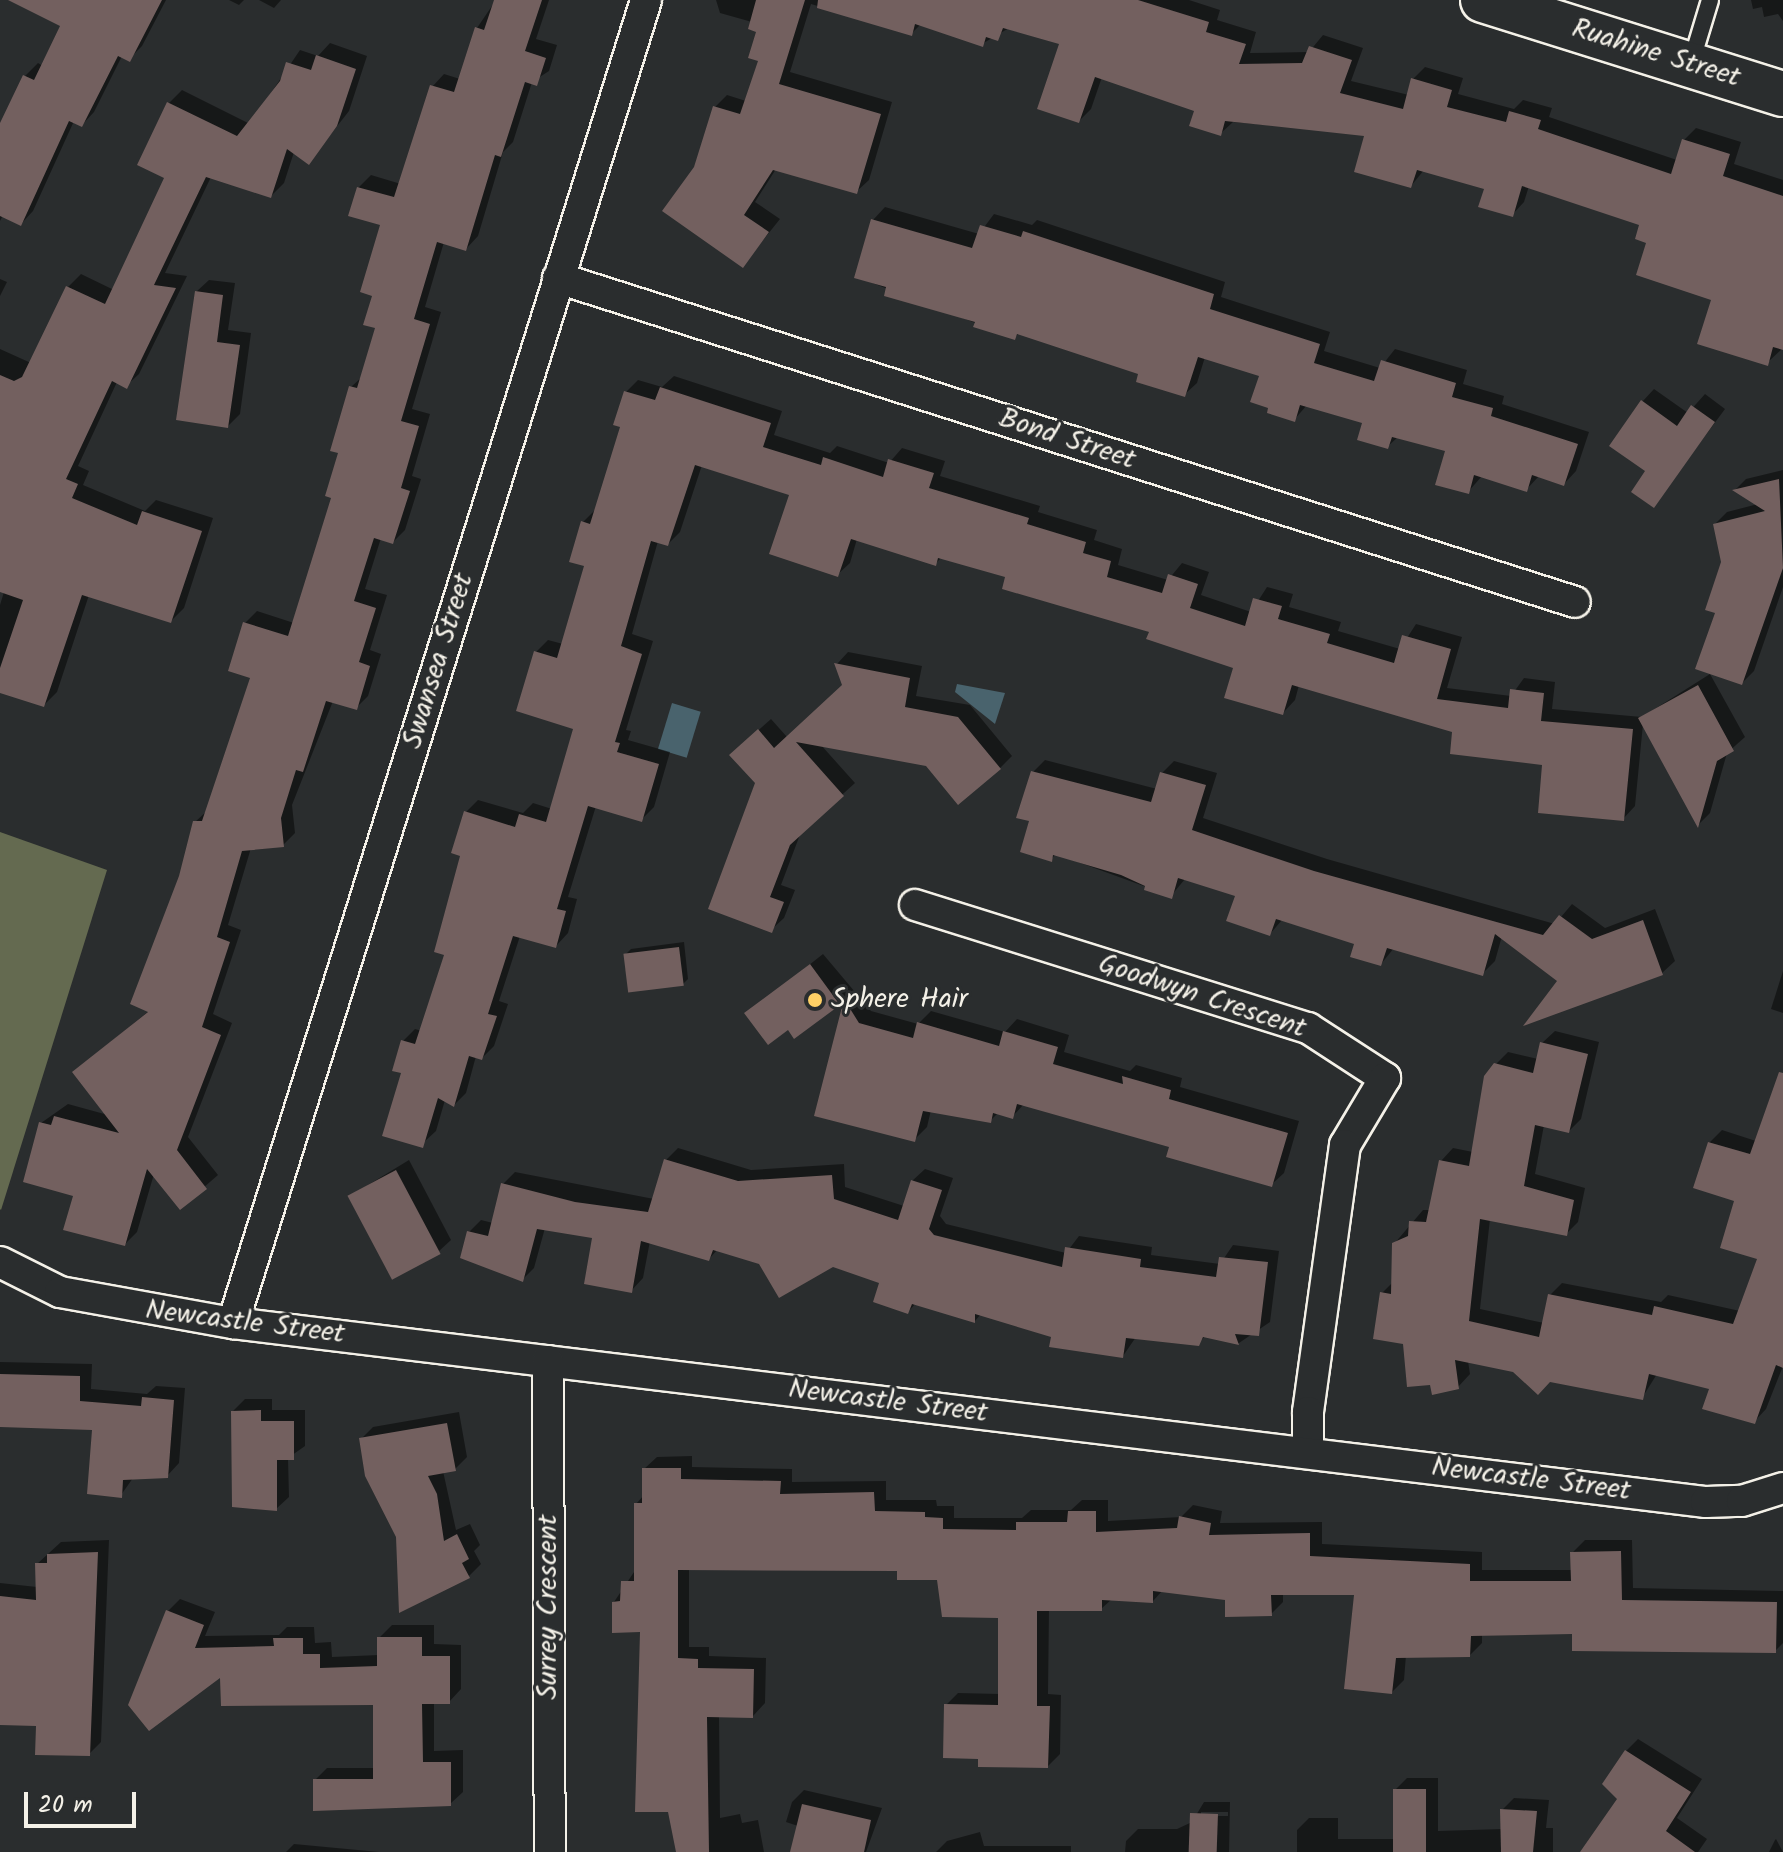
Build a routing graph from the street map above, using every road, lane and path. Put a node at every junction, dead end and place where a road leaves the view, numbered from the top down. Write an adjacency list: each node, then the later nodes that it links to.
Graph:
1 (646, 0): 6 (street, Swansea Street)
2 (1483, 0): 4 (street, Ruahine Street)
3 (1710, 0): 4 (lane)
4 (1690, 64): 5 (street, Ruahine Street)
5 (1783, 94)
6 (558, 278): 7 (street, Bond Street); 10 (street, Swansea Street)
7 (1575, 602)
8 (915, 905): 12 (street, Goodwyn Crescent)
9 (0, 1262): 10 (street, Newcastle Street)
10 (233, 1323): 11 (street, Newcastle Street)
11 (548, 1361): 12 (street, Newcastle Street); 14 (street, Surrey Crescent)
12 (1308, 1453): 13 (street, Newcastle Street)
13 (1783, 1488)
14 (550, 1852)

